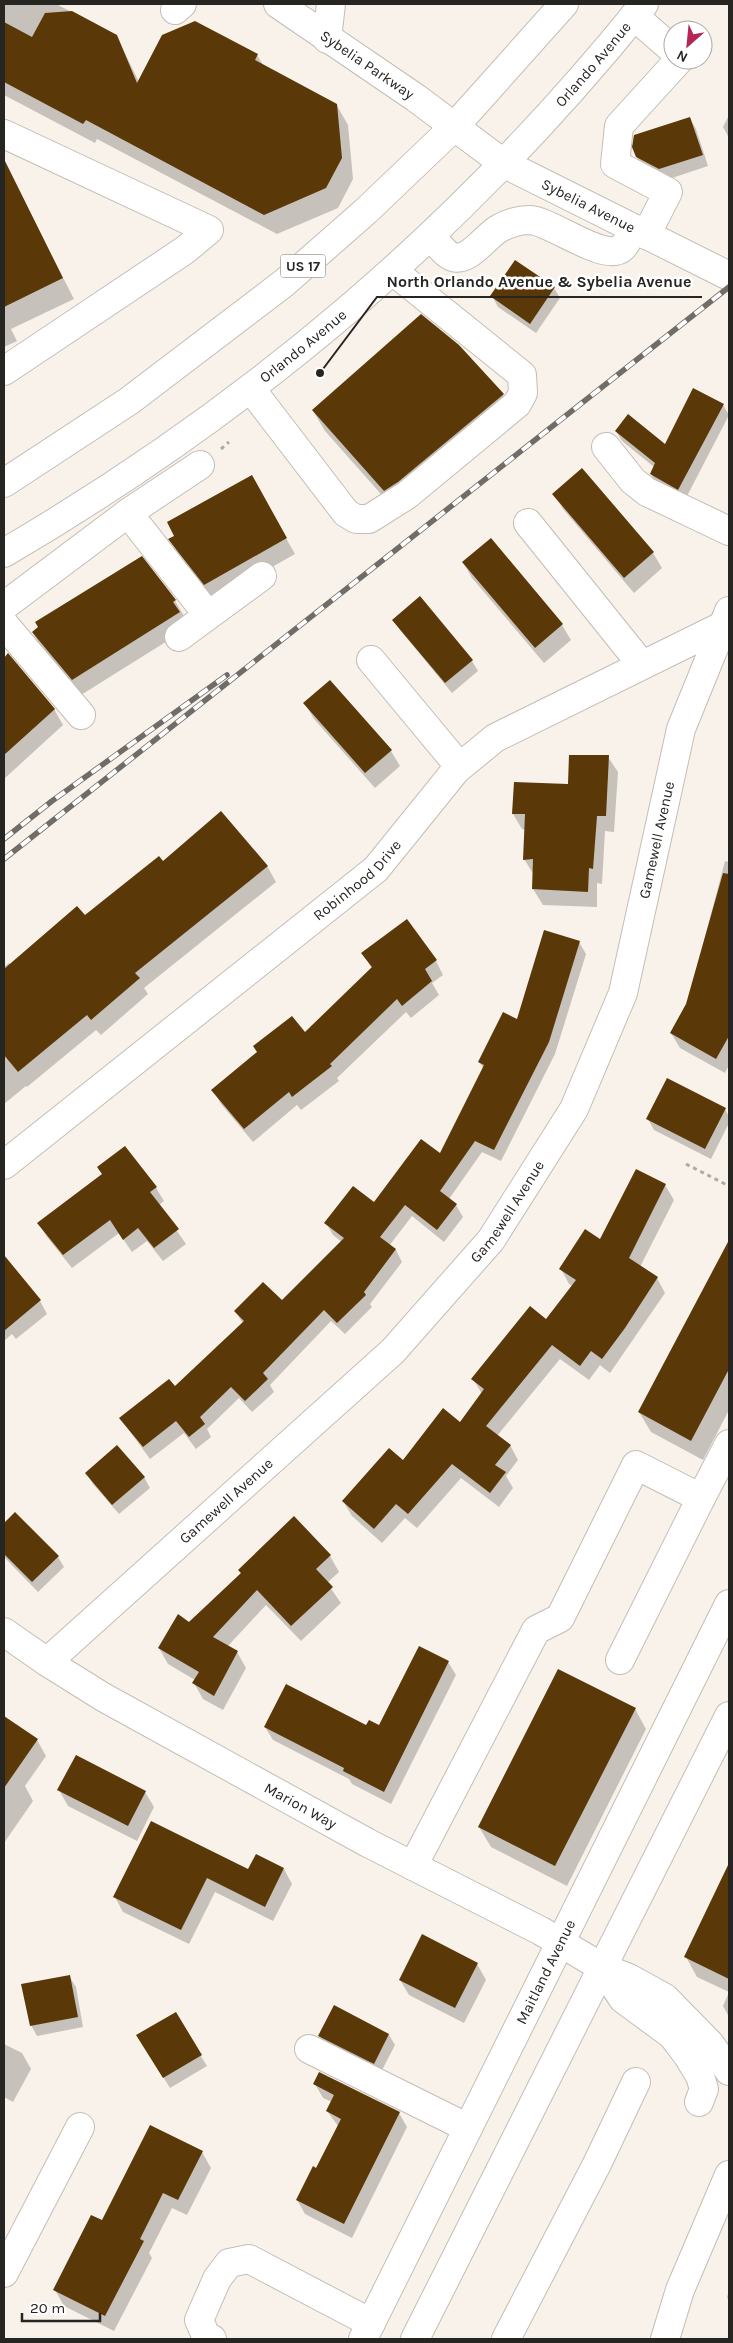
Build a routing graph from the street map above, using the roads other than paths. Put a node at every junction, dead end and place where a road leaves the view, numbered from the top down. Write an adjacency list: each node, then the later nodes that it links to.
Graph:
1 (278, 4): 6 (street, Sybelia Parkway)
2 (331, 4): 6 (street)
3 (564, 4): 8 (street, US 17)
4 (639, 10): 5 (street); 10 (street, Orlando Avenue)
5 (663, 38)
6 (327, 39): 8 (street, Sybelia Parkway)
7 (670, 70): 11 (street)
8 (454, 127): 10 (street, Sybelia Avenue); 19 (street, US 17)
9 (4, 134): 15 (street)
10 (503, 163): 11 (street, Sybelia Avenue); 12 (street, Orlando Avenue)
11 (640, 232): 12 (street); 14 (street, Sybelia Avenue)
12 (431, 236): 13 (street, Orlando Avenue)
13 (393, 271): 16 (street, Orlando Avenue); 16 (street)
14 (729, 276)
15 (4, 371)
16 (251, 388): 23 (street, Orlando Avenue)
17 (606, 447): 22 (street)
18 (200, 466): 20 (street)
19 (4, 483)
20 (128, 513): 25 (street); 26 (street)
21 (528, 522): 31 (street)
22 (729, 531)
23 (4, 553)
24 (262, 576): 26 (street)
25 (4, 606)
26 (208, 616): 29 (street)
27 (726, 618): 31 (street, Robinhood Drive); 40 (street, Gamewell Avenue)
28 (4, 624): 32 (street)
29 (179, 637)
30 (371, 660): 33 (street)
31 (642, 665): 33 (street, Robinhood Drive)
32 (81, 715)
33 (460, 766): 34 (street, Robinhood Drive)
34 (4, 1165)
35 (725, 1460): 36 (street)
36 (701, 1498): 39 (street); 42 (street)
37 (729, 1604): 43 (street, Maitland Avenue)
38 (4, 1632): 40 (street, Marion Way)
39 (620, 1660)
40 (47, 1662): 42 (street, Marion Way)
41 (729, 1716): 44 (street)
42 (413, 1866): 43 (street, Marion Way)
43 (561, 1943): 44 (street, Marion Way); 50 (street, Maitland Avenue)
44 (603, 1968): 46 (street, Marion Way); 48 (street); 55 (street)
45 (310, 2049): 50 (street)
46 (729, 2071)
47 (636, 2082): 56 (street)
48 (699, 2102)
49 (80, 2127): 52 (street)
50 (468, 2128): 53 (street, Maitland Avenue)
51 (729, 2176): 57 (street)
52 (4, 2273)
53 (367, 2331): 54 (street)
54 (212, 2339)
55 (415, 2339)
56 (506, 2339)
57 (665, 2339)

